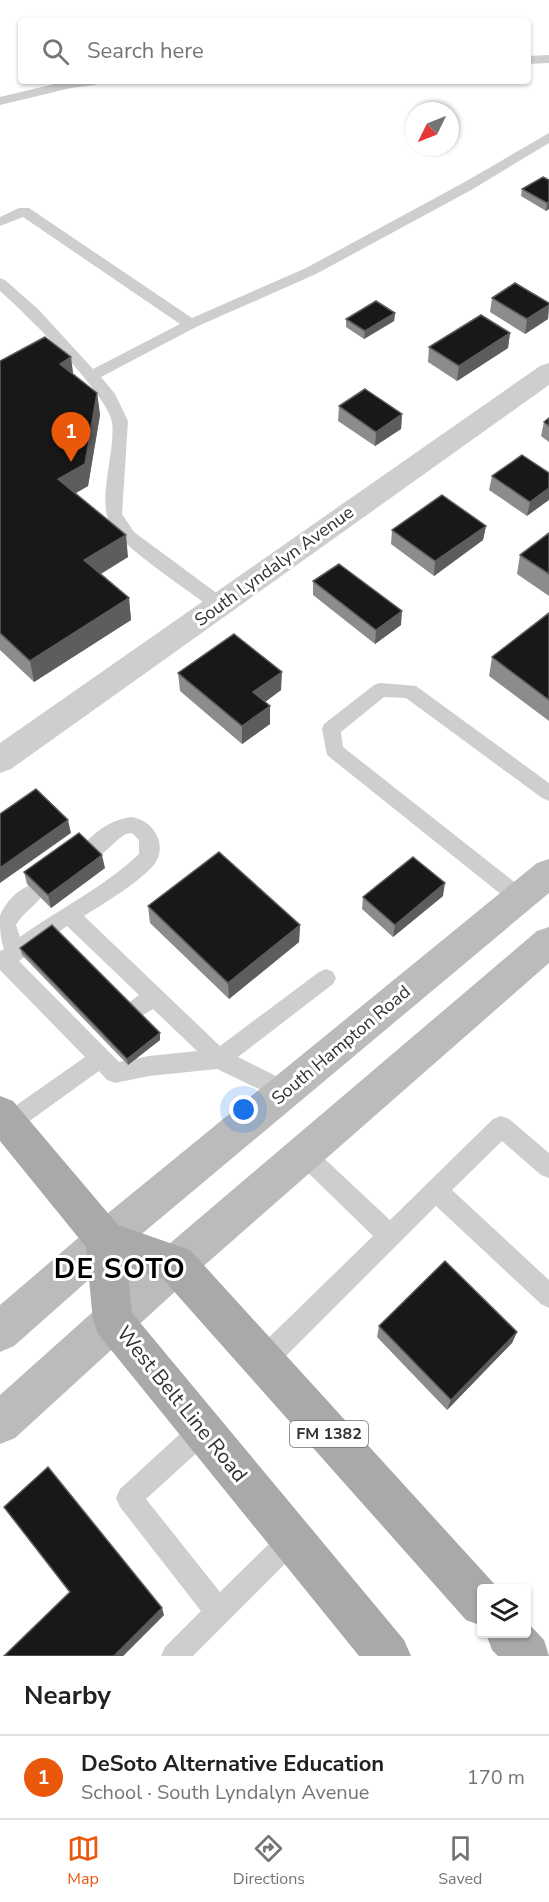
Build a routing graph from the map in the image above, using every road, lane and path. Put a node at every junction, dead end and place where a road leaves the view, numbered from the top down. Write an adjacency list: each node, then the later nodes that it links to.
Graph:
1 (549, 59): 2 (lane)
2 (531, 60)
3 (71, 84): 4 (lane)
4 (0, 101)
5 (549, 137): 8 (lane)
6 (0, 222): 8 (lane)
7 (0, 283): 10 (lane)
8 (190, 324): 10 (lane)
9 (549, 372): 11 (street, South Lyndalyn Avenue)
10 (91, 376): 11 (lane)
11 (220, 605): 12 (street, South Lyndalyn Avenue)
12 (0, 760)
13 (549, 793): 17 (lane)
14 (89, 853): 18 (lane)
15 (549, 873): 17 (main road, South Hampton Road)
16 (34, 891): 22 (lane)
17 (520, 898): 28 (main road, South Hampton Road)
18 (69, 914): 19 (lane); 22 (lane)
19 (97, 941): 21 (lane); 24 (lane)
20 (549, 942): 30 (main road)
21 (77, 955)
22 (9, 966): 26 (lane)
23 (326, 978): 27 (lane)
24 (154, 996): 25 (lane); 27 (lane)
25 (133, 1012)
26 (96, 1047): 27 (lane); 29 (lane)
27 (219, 1059): 28 (lane)
28 (286, 1092): 34 (main road, South Hampton Road)
29 (4, 1118): 34 (main road)
30 (304, 1154): 33 (lane); 35 (main road)
31 (549, 1167): 32 (lane)
32 (436, 1191): 33 (lane); 36 (lane)
33 (390, 1236): 39 (lane)
34 (105, 1240): 35 (main road, FM 1382); 37 (main road, West Belt Line Road); 38 (main road, South Hampton Road)
35 (176, 1264): 37 (main road); 39 (main road, FM 1382)
36 (549, 1296)
37 (113, 1321): 40 (main road); 41 (main road, West Belt Line Road)
38 (0, 1332)
39 (263, 1361): 43 (main road, FM 1382)
40 (0, 1423)
41 (203, 1430): 42 (main road, West Belt Line Road); 44 (lane)
42 (292, 1539): 44 (lane); 47 (main road, West Belt Line Road)
43 (477, 1598)
44 (218, 1611): 46 (lane)
45 (512, 1638): 48 (main road)
46 (174, 1656)
47 (388, 1656)
48 (528, 1656)

